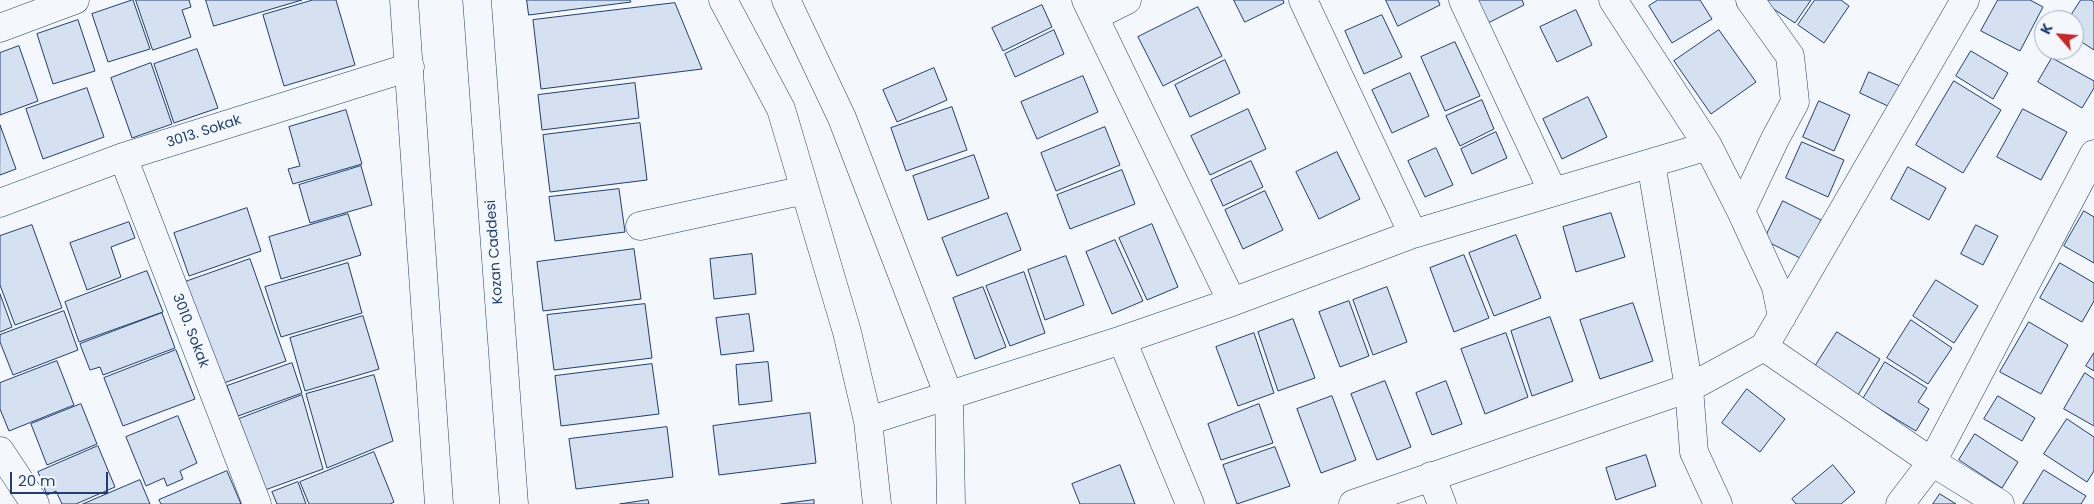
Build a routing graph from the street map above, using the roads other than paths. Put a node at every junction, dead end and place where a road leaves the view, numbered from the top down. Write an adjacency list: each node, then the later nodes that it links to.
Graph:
1 (75, 0): 13 (main road)
2 (404, 0): 14 (main road)
3 (477, 0): 39 (main road, Kozan Caddesi)
4 (723, 0): 19 (main road)
5 (786, 0): 30 (main road)
6 (1127, 0): 12 (main road)
7 (1303, 0): 24 (main road)
8 (1463, 0): 20 (main road)
9 (1613, 0): 15 (main road)
10 (1750, 0): 22 (main road)
11 (1965, 0): 26 (main road)
12 (1090, 8): 25 (main road)
13 (0, 28)
14 (410, 67): 17 (main road, 3013. Sokak); 38 (main road)
15 (1708, 146): 18 (main road); 22 (main road)
16 (2094, 154): 33 (main road)
17 (123, 157): 21 (main road, 3013. Sokak); 37 (main road, 3010. Sokak)
18 (1650, 163): 20 (main road); 29 (main road)
19 (805, 190): 23 (main road); 31 (main road)
20 (1554, 192): 24 (main road)
21 (0, 203)
22 (1741, 211): 26 (main road)
23 (640, 226)
24 (1413, 234): 25 (main road)
25 (1232, 302): 27 (main road)
26 (1782, 317): 28 (main road)
27 (1122, 340): 30 (main road); 42 (main road)
28 (1764, 346): 29 (main road); 33 (main road)
29 (1689, 388): 34 (main road); 45 (main road)
30 (949, 396): 31 (main road); 41 (main road)
31 (868, 421): 40 (main road)
32 (0, 451): 35 (main road)
33 (1932, 462): 46 (main road); 47 (main road)
34 (1431, 476): 43 (main road); 44 (main road)
35 (8, 477): 36 (main road)
36 (35, 504)
37 (257, 504)
38 (439, 504)
39 (514, 504)
40 (877, 504)
41 (951, 504)
42 (1190, 504)
43 (1352, 504)
44 (1442, 504)
45 (1718, 504)
46 (1900, 504)
47 (2000, 504)

